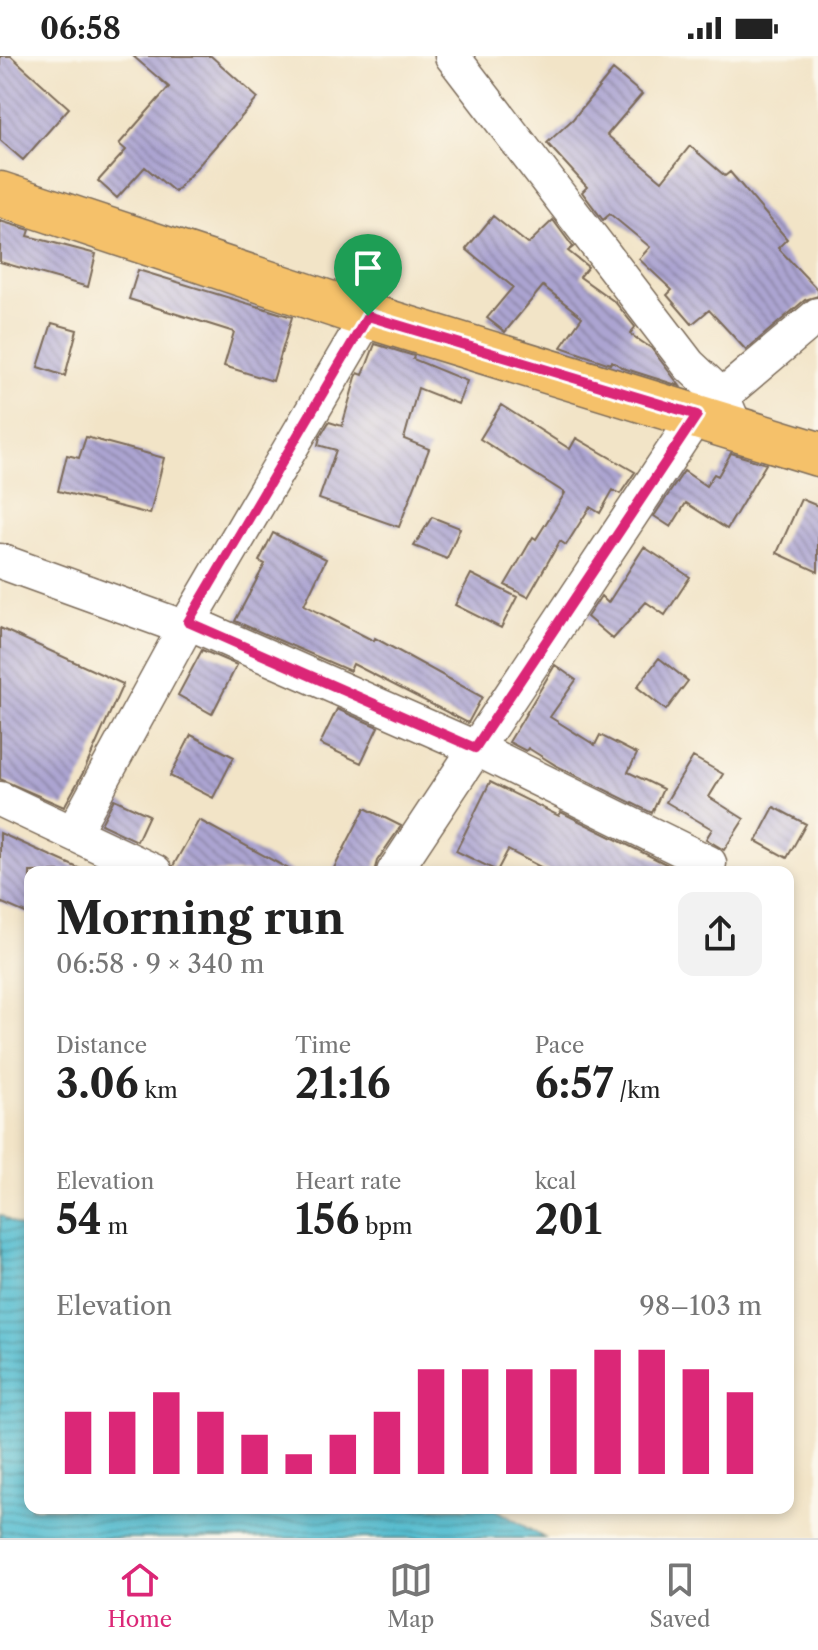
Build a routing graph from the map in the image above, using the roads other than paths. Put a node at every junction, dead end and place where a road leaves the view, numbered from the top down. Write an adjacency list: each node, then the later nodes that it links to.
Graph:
1 (452, 56): 5 (street)
2 (0, 194): 4 (main road)
3 (818, 315): 5 (street)
4 (368, 316): 5 (main road); 8 (street)
5 (718, 413): 6 (main road); 9 (street)
6 (818, 454)
7 (0, 561): 8 (street)
8 (187, 625): 9 (street); 11 (street)
9 (475, 748): 12 (street); 14 (street)
10 (0, 799): 11 (street)
11 (73, 833): 13 (street)
12 (709, 863)
13 (142, 866)
14 (398, 866)

